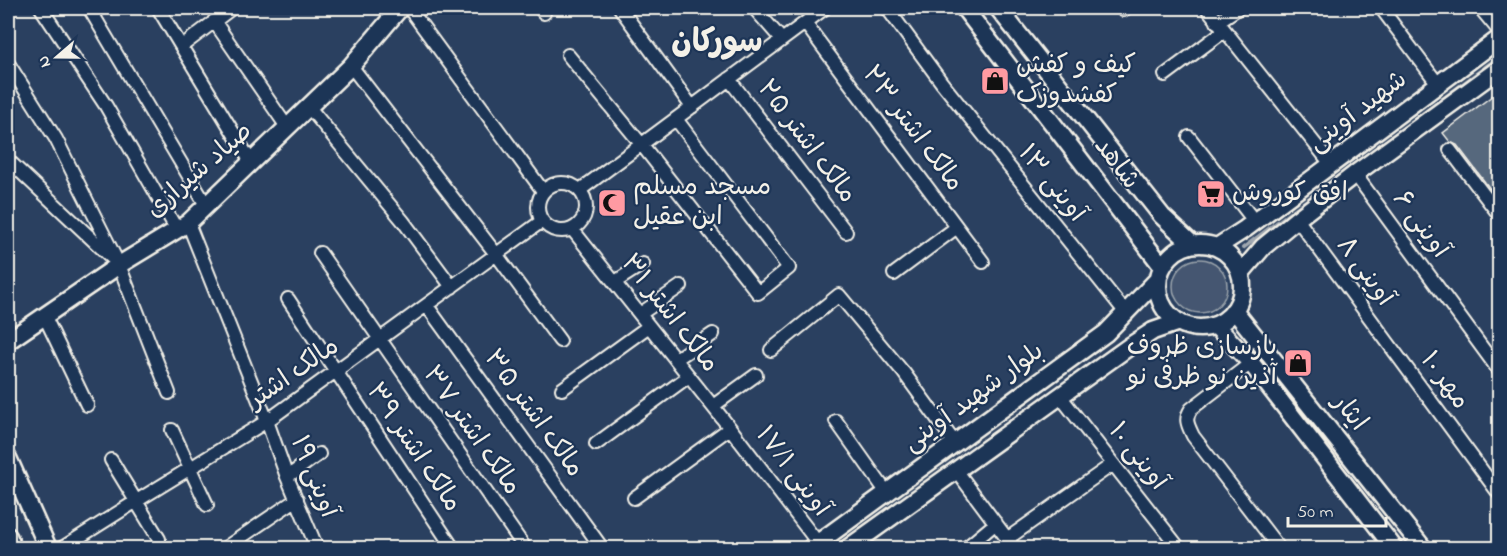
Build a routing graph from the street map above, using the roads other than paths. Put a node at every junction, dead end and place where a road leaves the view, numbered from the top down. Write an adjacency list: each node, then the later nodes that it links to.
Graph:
1 (41, 8): 49 (street, آوینی ۱۹)
2 (89, 8): 44 (street)
3 (158, 8): 23 (street)
4 (232, 8): 17 (street)
5 (400, 8): 26 (main road, صیاد شیرازی)
6 (409, 8): 42 (street)
7 (620, 8): 32 (street)
8 (754, 8): 22 (street)
9 (825, 8): 18 (street)
10 (887, 8): 69 (street, آوینی ۱۳)
11 (964, 8): 60 (main road, شاهد)
12 (998, 8): 53 (main road, شاهد)
13 (1207, 8): 19 (street)
14 (1238, 8): 19 (street)
15 (1381, 8): 30 (street)
16 (1480, 8): 20 (street)
17 (214, 21): 23 (street); 34 (street)
18 (805, 23): 22 (street); 50 (street, مالک اشتر ۲۳)
19 (1221, 27): 28 (street); 40 (street)
20 (1500, 32)
21 (1500, 38): 30 (main road, شهید آوینی)
22 (782, 40): 29 (street)
23 (182, 46): 38 (street)
24 (568, 55): 36 (street)
25 (8, 63): 59 (street)
26 (351, 66): 31 (main road, صیاد شیرازی); 56 (street)
27 (1500, 68): 41 (main road, شهید آوینی)
28 (1165, 75)
29 (729, 79): 32 (street); 52 (street, مالک اشتر ۲۵)
30 (1438, 84): 40 (main road, شهید آوینی)
31 (308, 106): 34 (main road, صیاد شیرازی); 65 (street)
32 (692, 107): 33 (street)
33 (676, 119): 36 (street); 36 (street)
34 (287, 127): 38 (main road, صیاد شیرازی)
35 (1189, 137): 48 (street)
36 (642, 145): 43 (street)
37 (1450, 150): 45 (street)
38 (251, 162): 44 (main road, صیاد شیرازی)
39 (10, 163): 59 (street)
40 (1331, 164): 48 (main road, شهید آوینی)
41 (1355, 174): 46 (main road, شهید آوینی); 83 (street, ۶ آوینی)
42 (543, 190): 43 (street); 47 (street)
43 (580, 190): 51 (street)
44 (206, 205): 49 (main road, صیاد شیرازی)
45 (1500, 216)
46 (1297, 219): 62 (main road, شهید آوینی); 80 (street, ۸ آوینی)
47 (542, 221): 51 (street); 56 (street, مالک اشتر)
48 (1255, 222): 54 (main road, شهید آوینی)
49 (182, 226): 59 (main road, صیاد شیرازی); 92 (street, آوینی ۱۹)
50 (957, 227): 57 (street, مالک اشتر ۲۳); 61 (street)
51 (572, 229): 63 (street, مالک اشتر ۳۱)
52 (846, 232)
53 (1192, 244): 54 (main road); 60 (main road)
54 (1216, 247): 62 (main road)
55 (320, 253): 76 (street, مالک اشتر ۳۷)
56 (496, 254): 65 (street, مالک اشتر); 78 (street)
57 (983, 262)
58 (643, 264): 63 (street)
59 (119, 265): 71 (main road, صیاد شیرازی); 88 (street)
60 (1160, 272): 69 (main road, بلوار شهید آوینی); 72 (main road)
61 (894, 274)
62 (1240, 274): 68 (main road)
63 (615, 282): 70 (street, مالک اشتر ۳۱)
64 (681, 286): 70 (street)
65 (452, 287): 67 (street, مالک اشتر)
66 (288, 299): 84 (street, مالک اشتر ۳۹)
67 (427, 306): 76 (street, مالک اشتر); 124 (street, مالک اشتر ۳۵)
68 (1234, 310): 73 (main road); 129 (main road, ایثار)
69 (1126, 313): 96 (main road, بلوار شهید آوینی)
70 (640, 314): 74 (street, مالک اشتر ۳۱)
71 (45, 316): 77 (main road, صیاد شیرازی); 90 (street)
72 (1179, 322): 73 (main road); 89 (main road)
73 (1215, 325): 82 (main road, ایثار)
74 (649, 326): 81 (street, مالک اشتر ۳۱); 87 (street)
75 (713, 334): 81 (street)
76 (381, 340): 84 (street, مالک اشتر); 123 (street, مالک اشتر ۳۷)
77 (8, 341)
78 (560, 341)
79 (771, 350): 96 (street)
80 (1394, 352): 106 (street, مهر ۱۰)
81 (676, 358): 86 (street, مالک اشتر ۳۱)
82 (1251, 363): 127 (street); 128 (main road, ایثار)
83 (1500, 372)
84 (335, 373): 92 (street, مالک اشتر); 122 (street, مالک اشتر ۳۹)
85 (756, 375): 91 (street)
86 (689, 376): 91 (street, مالک اشتر ۳۱); 97 (street)
87 (562, 389)
88 (169, 393)
89 (1060, 396): 101 (street, ۱۰ آوینی); 103 (main road)
90 (87, 405)
91 (713, 406): 94 (street, مالک اشتر ۳۱)
92 (267, 421): 102 (street, مالک اشتر); 104 (street, آوینی ۱۹)
93 (836, 421): 105 (street)
94 (730, 428): 107 (street); 115 (street, آوینی ۱۷/۱)
95 (172, 430): 102 (street)
96 (955, 443): 105 (main road, بلوار شهید آوینی)
97 (596, 444)
98 (319, 454): 104 (street)
99 (8, 458): 118 (main road)
100 (111, 460): 109 (street)
101 (1113, 464): 114 (street); 116 (street, ۱۰ آوینی)
102 (190, 468): 109 (street, مالک اشتر); 110 (street)
103 (956, 470): 111 (street); 125 (main road)
104 (287, 477): 108 (street, آوینی ۱۹)
105 (887, 493): 115 (main road, بلوار شهید آوینی)
106 (1500, 495)
107 (634, 498)
108 (297, 499): 120 (street); 121 (street, آوینی ۱۹)
109 (135, 502): 113 (street); 119 (street, مالک اشتر)
110 (207, 505)
111 (996, 523): 114 (street); 126 (street)
112 (8, 536): 117 (main road)
113 (159, 539)
114 (1011, 544)
115 (814, 546)
116 (1178, 547)
117 (13, 549)
118 (48, 549)
119 (62, 549)
120 (225, 549)
121 (317, 549)
122 (453, 549)
123 (525, 549)
124 (602, 549)
125 (848, 549)
126 (966, 549)
127 (1279, 549)
128 (1394, 549)
129 (1424, 549)

